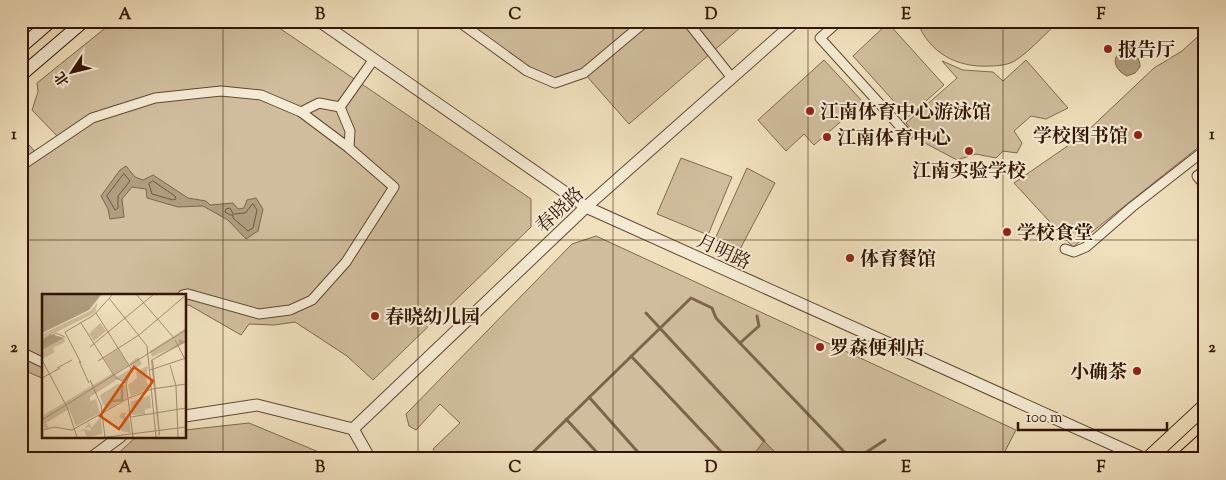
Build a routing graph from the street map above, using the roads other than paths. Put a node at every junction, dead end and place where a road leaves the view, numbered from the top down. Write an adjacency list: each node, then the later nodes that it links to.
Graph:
1 (51, 21): 9 (main road)
2 (84, 21): 11 (main road)
3 (319, 21): 10 (street, 月明路)
4 (458, 21): 5 (street)
5 (646, 21)
6 (687, 21): 12 (street)
7 (796, 21): 12 (street, 春晓路)
8 (839, 21): 15 (street)
9 (21, 46)
10 (374, 59): 13 (street); 21 (street, 月明路)
11 (21, 75)
12 (732, 78): 21 (street, 春晓路)
13 (340, 107): 14 (street); 16 (street)
14 (301, 112): 16 (street); 18 (street)
15 (908, 136)
16 (349, 148): 23 (street)
17 (1205, 150): 22 (street)
18 (21, 166)
19 (1205, 170): 20 (street)
20 (1205, 186)
21 (586, 207): 28 (street, 春晓路); 33 (street, 月明路)
22 (1065, 249)
23 (186, 294)
24 (21, 352): 25 (street)
25 (42, 362)
26 (1205, 406): 33 (main road)
27 (186, 416): 28 (street)
28 (353, 429): 32 (street)
29 (118, 438): 31 (street)
30 (1205, 439): 34 (main road)
31 (90, 459)
32 (370, 459)
33 (1146, 459)
34 (1183, 459)

